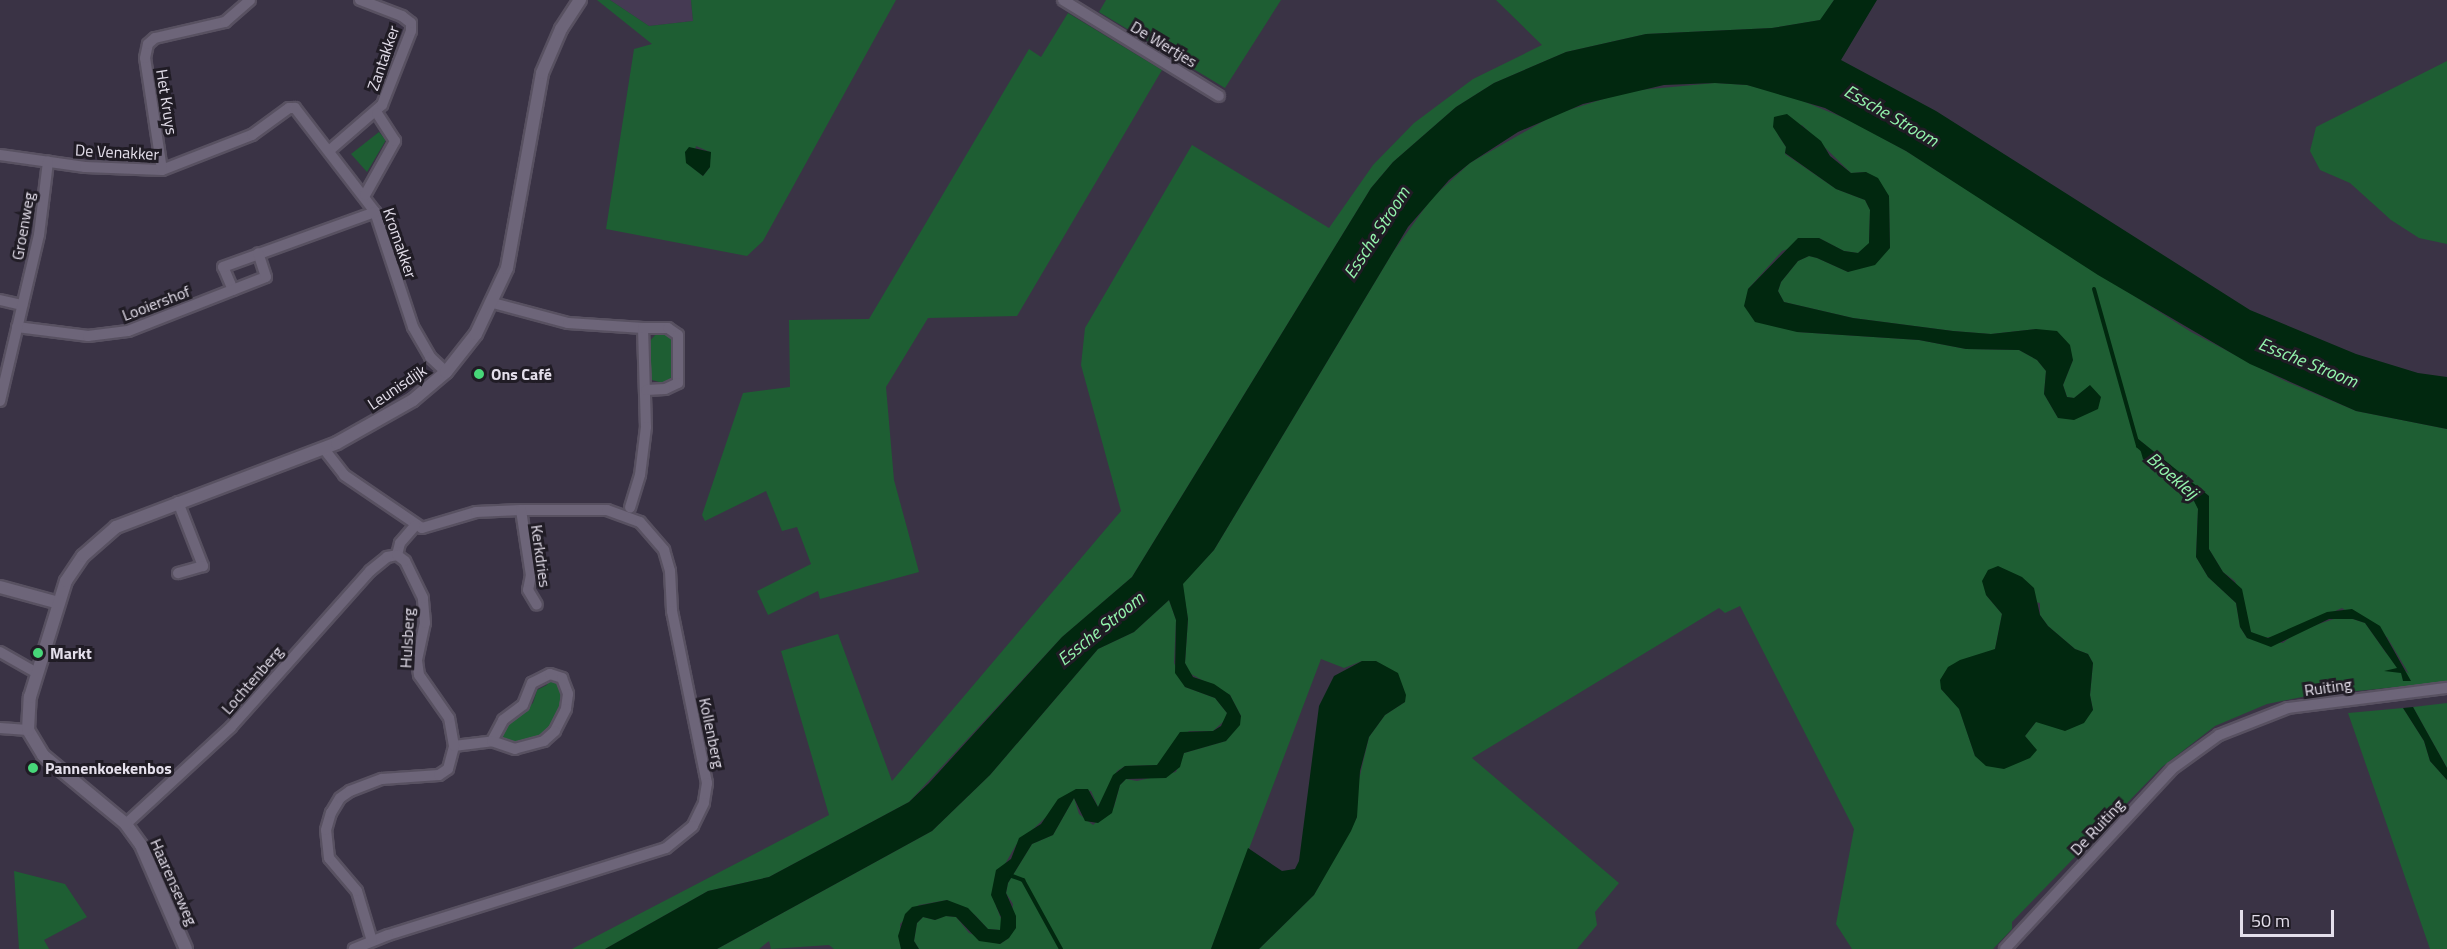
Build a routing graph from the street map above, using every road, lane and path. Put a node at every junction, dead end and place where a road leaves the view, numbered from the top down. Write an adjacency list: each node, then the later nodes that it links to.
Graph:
1 (250, 0): 11 (street, Het Kruys)
2 (360, 0): 7 (street, Zantakker)
3 (580, 0): 17 (street, Leunisdijk)
4 (1063, 0): 5 (street, De Wertjes)
5 (1219, 96)
6 (289, 108): 8 (street, Kromakker); 11 (street, De Venakker)
7 (376, 113): 8 (street, Zantakker); 12 (street)
8 (330, 150): 12 (street, Kromakker)
9 (0, 155): 10 (street, De Venakker)
10 (48, 162): 11 (street, De Venakker); 18 (street, Groenweg)
11 (162, 171)
12 (365, 195): 13 (street, Kromakker)
13 (375, 212): 14 (street); 21 (street, Kromakker)
14 (258, 253): 15 (street, Looiershof); 15 (street)
15 (233, 290): 19 (street, Looiershof)
16 (0, 300): 18 (street)
17 (493, 303): 20 (street); 21 (street, Leunisdijk)
18 (22, 305): 19 (street, Groenweg)
19 (17, 327): 23 (street, Groenweg)
20 (643, 328): 22 (street); 22 (street)
21 (446, 372): 24 (street, Leunisdijk)
22 (646, 390): 26 (street)
23 (0, 401)
24 (324, 449): 25 (street, Leunisdijk); 28 (street)
25 (178, 502): 30 (street); 32 (street, Leunisdijk)
26 (630, 507)
27 (521, 510): 28 (street, Kollenberg); 33 (street, Kerkdries); 43 (street, Kollenberg)
28 (415, 526): 29 (street)
29 (397, 555): 41 (street, Hulsberg); 42 (street, Lochtenberg)
30 (178, 573)
31 (0, 587): 32 (street)
32 (59, 603): 35 (street, Leunisdijk)
33 (537, 605)
34 (0, 651): 35 (street)
35 (37, 673): 38 (street)
36 (2447, 688): 39 (street, Ruiting)
37 (0, 728): 38 (street)
38 (28, 730): 42 (street, Haarenseweg)
39 (2219, 735): 46 (street, De Ruiting)
40 (492, 741): 40 (street); 41 (street)
41 (454, 746): 43 (street)
42 (126, 824): 44 (street, Haarenseweg)
43 (372, 941): 45 (street, Kollenberg)
44 (186, 949)
45 (354, 949)
46 (2005, 949)

